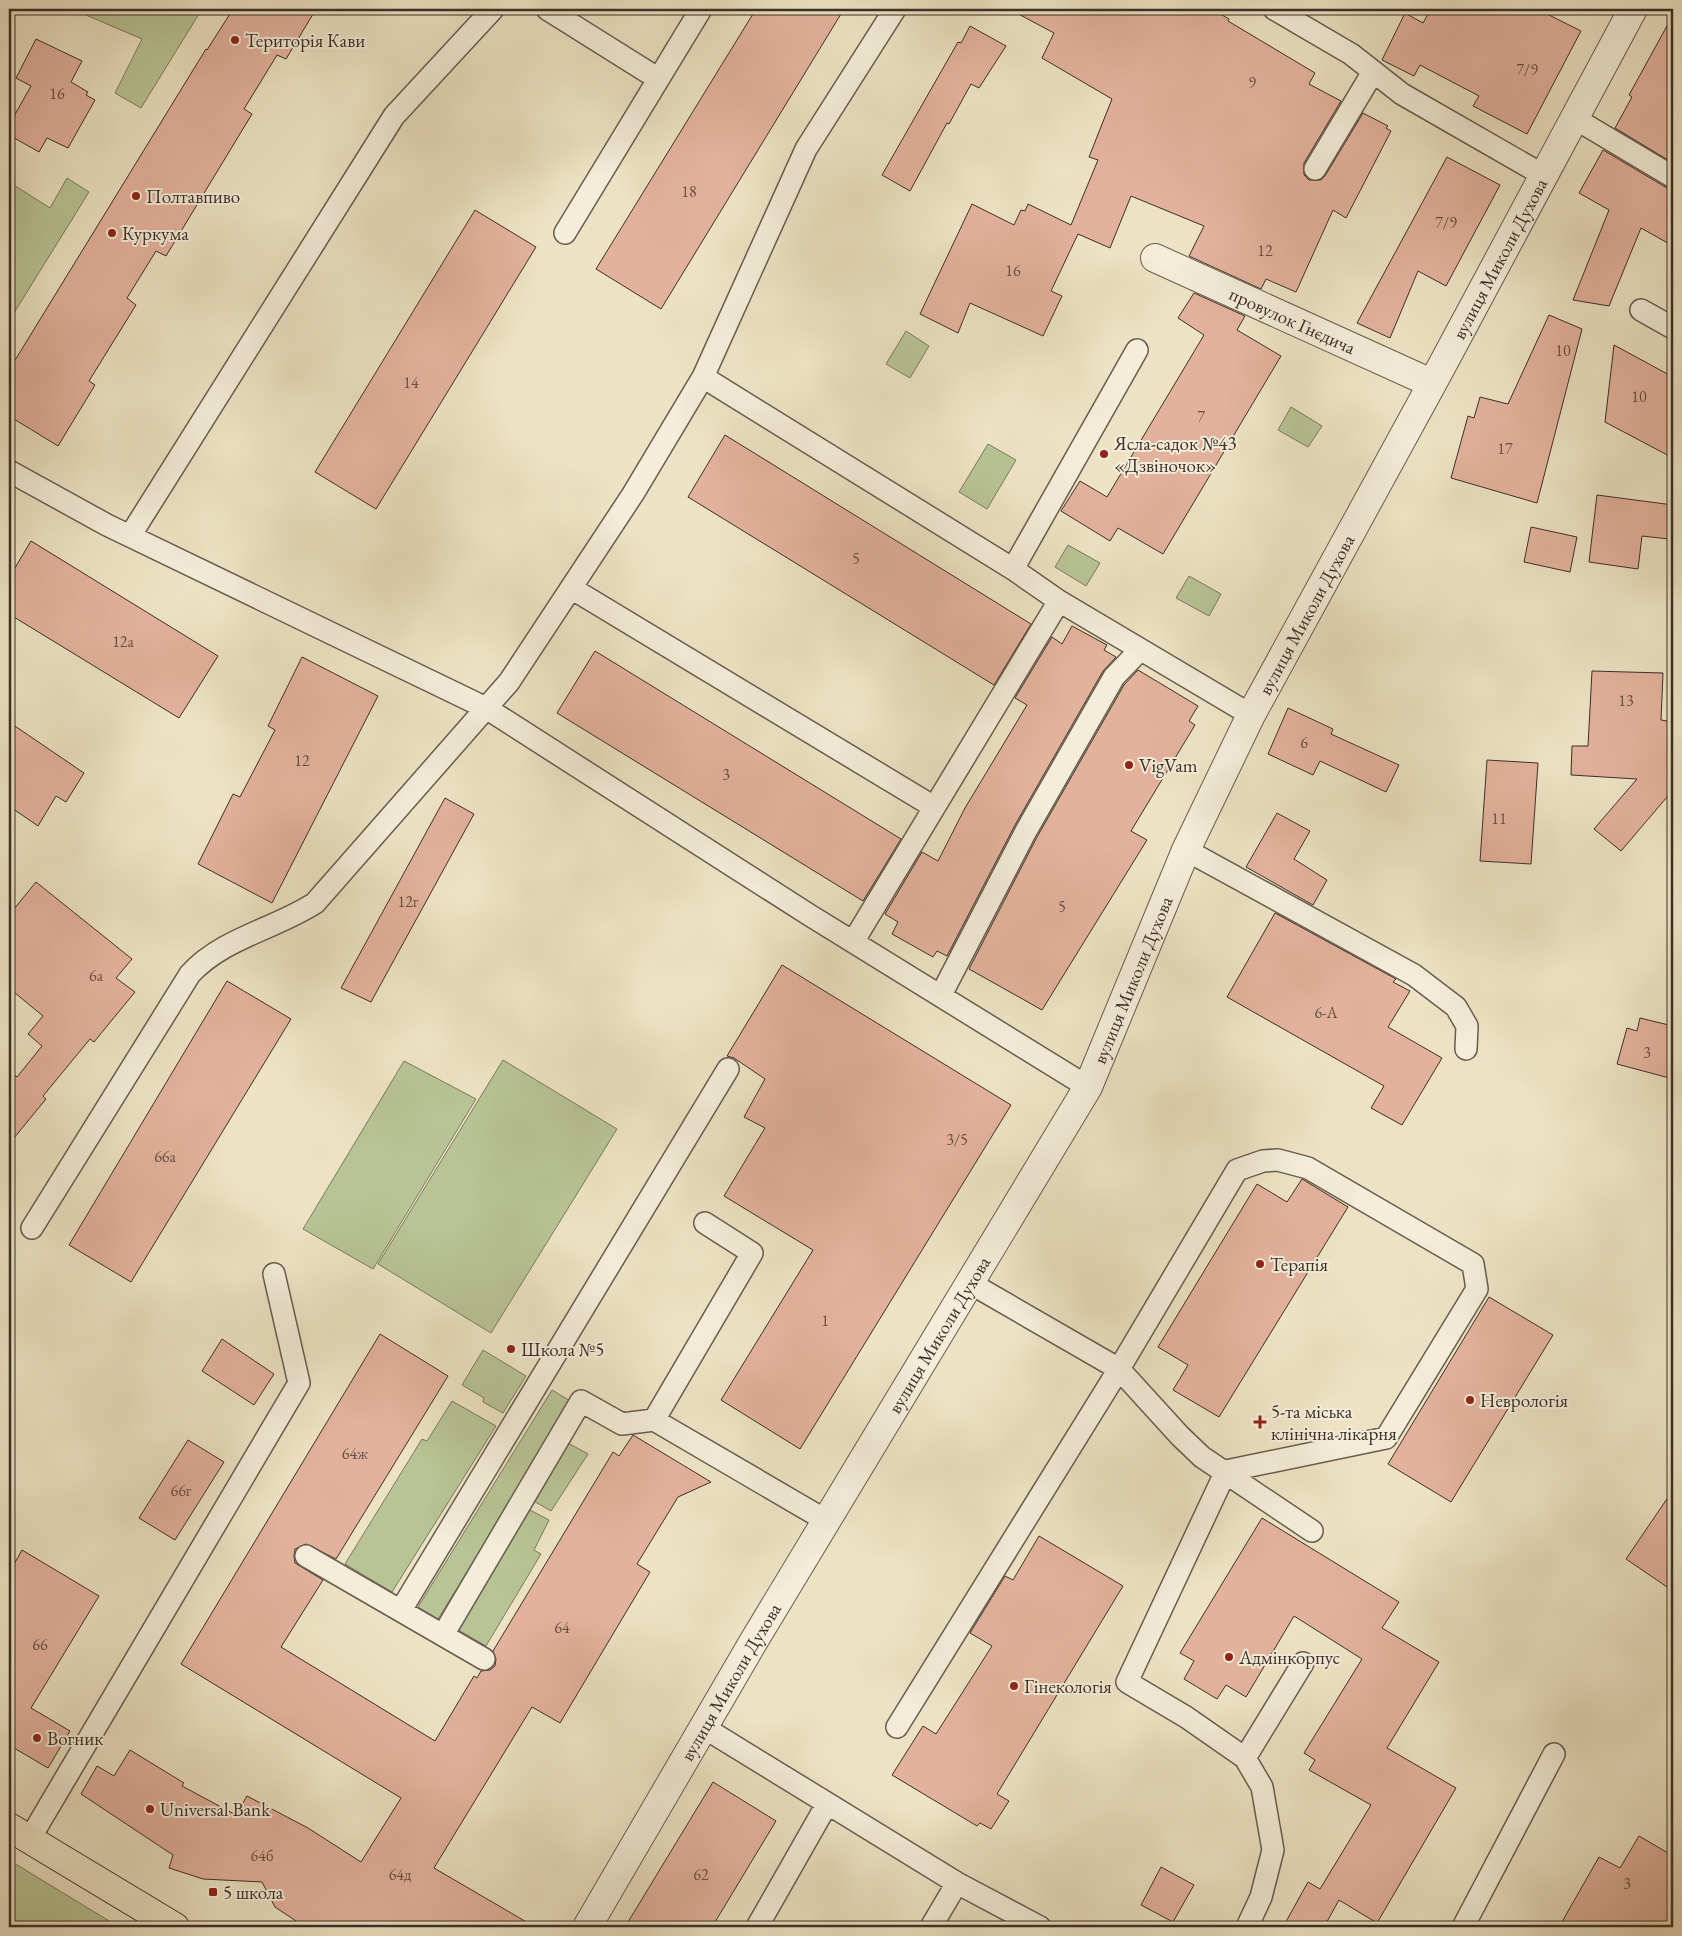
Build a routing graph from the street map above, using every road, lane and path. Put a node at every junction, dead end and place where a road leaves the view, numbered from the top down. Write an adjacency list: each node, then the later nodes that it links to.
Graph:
1 (493, 9): 21 (lane)
2 (547, 9): 8 (lane)
3 (701, 9): 8 (lane)
4 (895, 9): 18 (lane)
5 (1274, 9): 7 (lane)
6 (1633, 9): 9 (street, вулиця Миколи Духова)
7 (1374, 72): 10 (lane); 11 (lane)
8 (657, 78): 13 (lane)
9 (1574, 118): 11 (street, вулиця Миколи Духова); 12 (lane)
10 (1315, 168)
11 (1544, 175): 19 (street, вулиця Миколи Духова)
12 (1673, 177)
13 (566, 234)
14 (1155, 258): 19 (street, провулок Гнєдича)
15 (1641, 310): 16 (lane)
16 (1673, 328)
17 (1137, 350): 22 (lane)
18 (703, 376): 22 (lane); 23 (lane)
19 (1431, 383): 27 (street, вулиця Миколи Духова)
20 (9, 471): 21 (lane)
21 (130, 536): 26 (lane)
22 (1012, 569): 24 (lane)
23 (570, 588): 26 (lane); 28 (lane)
24 (1059, 601): 25 (lane); 28 (lane)
25 (1140, 650): 27 (lane); 31 (lane)
26 (486, 708): 30 (lane); 36 (lane)
27 (1251, 715): 29 (street, вулиця Миколи Духова)
28 (934, 807): 30 (lane)
29 (1186, 850): 32 (lane); 34 (street, вулиця Миколи Духова)
30 (853, 942): 31 (lane)
31 (941, 995): 34 (lane)
32 (1466, 1049)
33 (728, 1069): 45 (lane)
34 (1088, 1087): 38 (street, вулиця Миколи Духова)
35 (705, 1223): 40 (lane)
36 (32, 1228)
37 (274, 1274): 54 (lane)
38 (970, 1283): 39 (lane); 42 (street, вулиця Миколи Духова)
39 (1119, 1369): 41 (lane); 41 (lane); 50 (lane)
40 (654, 1420): 42 (lane); 46 (lane)
41 (1226, 1471): 43 (lane); 52 (lane)
42 (827, 1521): 49 (street, вулиця Миколи Духова)
43 (1312, 1531)
44 (306, 1556): 45 (lane)
45 (401, 1610): 46 (lane)
46 (443, 1634): 47 (lane)
47 (484, 1658)
48 (1303, 1663): 52 (lane)
49 (703, 1727): 53 (lane); 57 (street, вулиця Миколи Духова)
50 (897, 1727)
51 (1554, 1754): 62 (lane)
52 (1245, 1758): 61 (lane)
53 (827, 1804): 55 (lane); 58 (lane)
54 (19, 1834): 56 (main road)
55 (957, 1883): 59 (lane); 60 (lane)
56 (174, 1927)
57 (587, 1927)
58 (758, 1927)
59 (931, 1927)
60 (1040, 1927)
61 (1247, 1927)
62 (1463, 1927)

